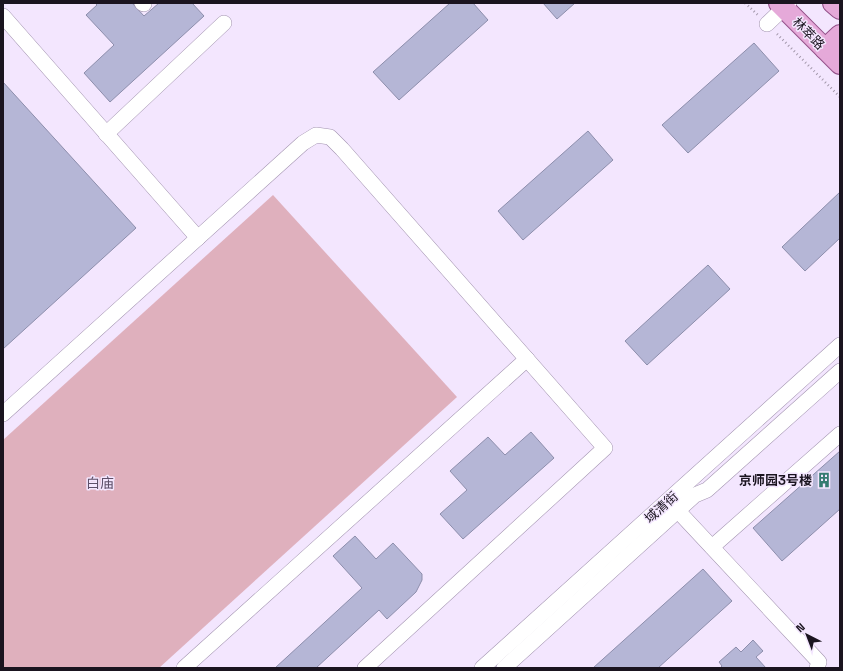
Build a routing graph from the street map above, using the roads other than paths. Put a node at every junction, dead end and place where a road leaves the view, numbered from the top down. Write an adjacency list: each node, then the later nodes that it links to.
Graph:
1 (833, 3): 3 (main road)
2 (784, 5): 6 (street); 8 (main road, 林萃路)
3 (840, 9)
4 (3, 16): 10 (street)
5 (224, 23): 10 (street)
6 (767, 24)
7 (840, 34): 8 (main road)
8 (825, 49): 9 (main road, 林萃路)
9 (840, 64)
10 (106, 134): 11 (street)
11 (198, 238): 13 (street); 15 (street)
12 (840, 346): 21 (street, 域清街)
13 (527, 359): 19 (street); 20 (street)
14 (840, 371): 17 (street, 域清街)
15 (3, 414)
16 (840, 434): 18 (street)
17 (678, 510): 18 (street); 22 (street, 域清街)
18 (712, 547): 23 (street)
19 (184, 668)
20 (365, 668)
21 (482, 668)
22 (504, 668)
23 (817, 668)

